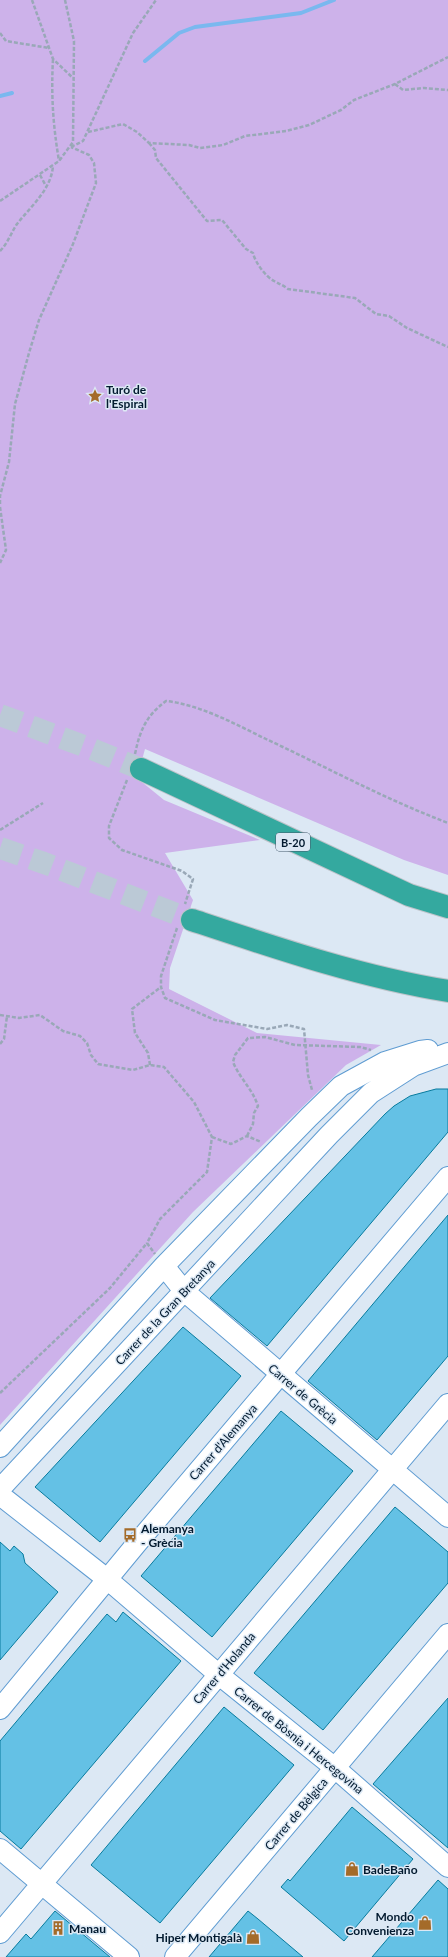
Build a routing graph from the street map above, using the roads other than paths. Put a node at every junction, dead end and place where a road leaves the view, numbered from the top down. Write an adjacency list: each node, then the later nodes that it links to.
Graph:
1 (135, 766): 2 (highway, B-20)
2 (448, 907)
3 (185, 918): 4 (highway)
4 (448, 992)
5 (448, 1048): 7 (street)
6 (448, 1053): 8 (street, Carrer de la Gran Bretanya)
7 (314, 1112): 8 (street); 10 (street)
8 (329, 1135): 11 (street, Carrer de la Gran Bretanya)
9 (448, 1177): 12 (street, Carrer d'Alemanya)
10 (164, 1266): 11 (street, Carrer de Grècia); 14 (street)
11 (184, 1291): 12 (street, Carrer de Grècia); 16 (street, Carrer de la Gran Bretanya)
12 (281, 1374): 15 (street, Carrer de Grècia); 19 (street, Carrer d'Alemanya)
13 (448, 1404): 15 (street, Carrer d'Holanda)
14 (0, 1447)
15 (392, 1469): 18 (street, Carrer de Grècia); 21 (street, Carrer d'Holanda)
16 (0, 1489)
17 (0, 1495): 19 (street, Carrer de Bòsnia i Hercegovina)
18 (448, 1516)
19 (107, 1579): 21 (street, Carrer de Bòsnia i Hercegovina); 22 (street, Carrer d'Alemanya)
20 (448, 1634): 23 (street, Carrer de Bèlgica)
21 (218, 1674): 23 (street, Carrer de Bòsnia i Hercegovina); 26 (street, Carrer d'Holanda)
22 (0, 1709)
23 (335, 1768): 25 (street, Carrer de Bòsnia i Hercegovina); 29 (street, Carrer de Bèlgica)
24 (0, 1849): 26 (street)
25 (448, 1867)
26 (42, 1884): 27 (street, Carrer d'Holanda); 28 (street)
27 (0, 1933)
28 (129, 1957)
29 (175, 1957)

